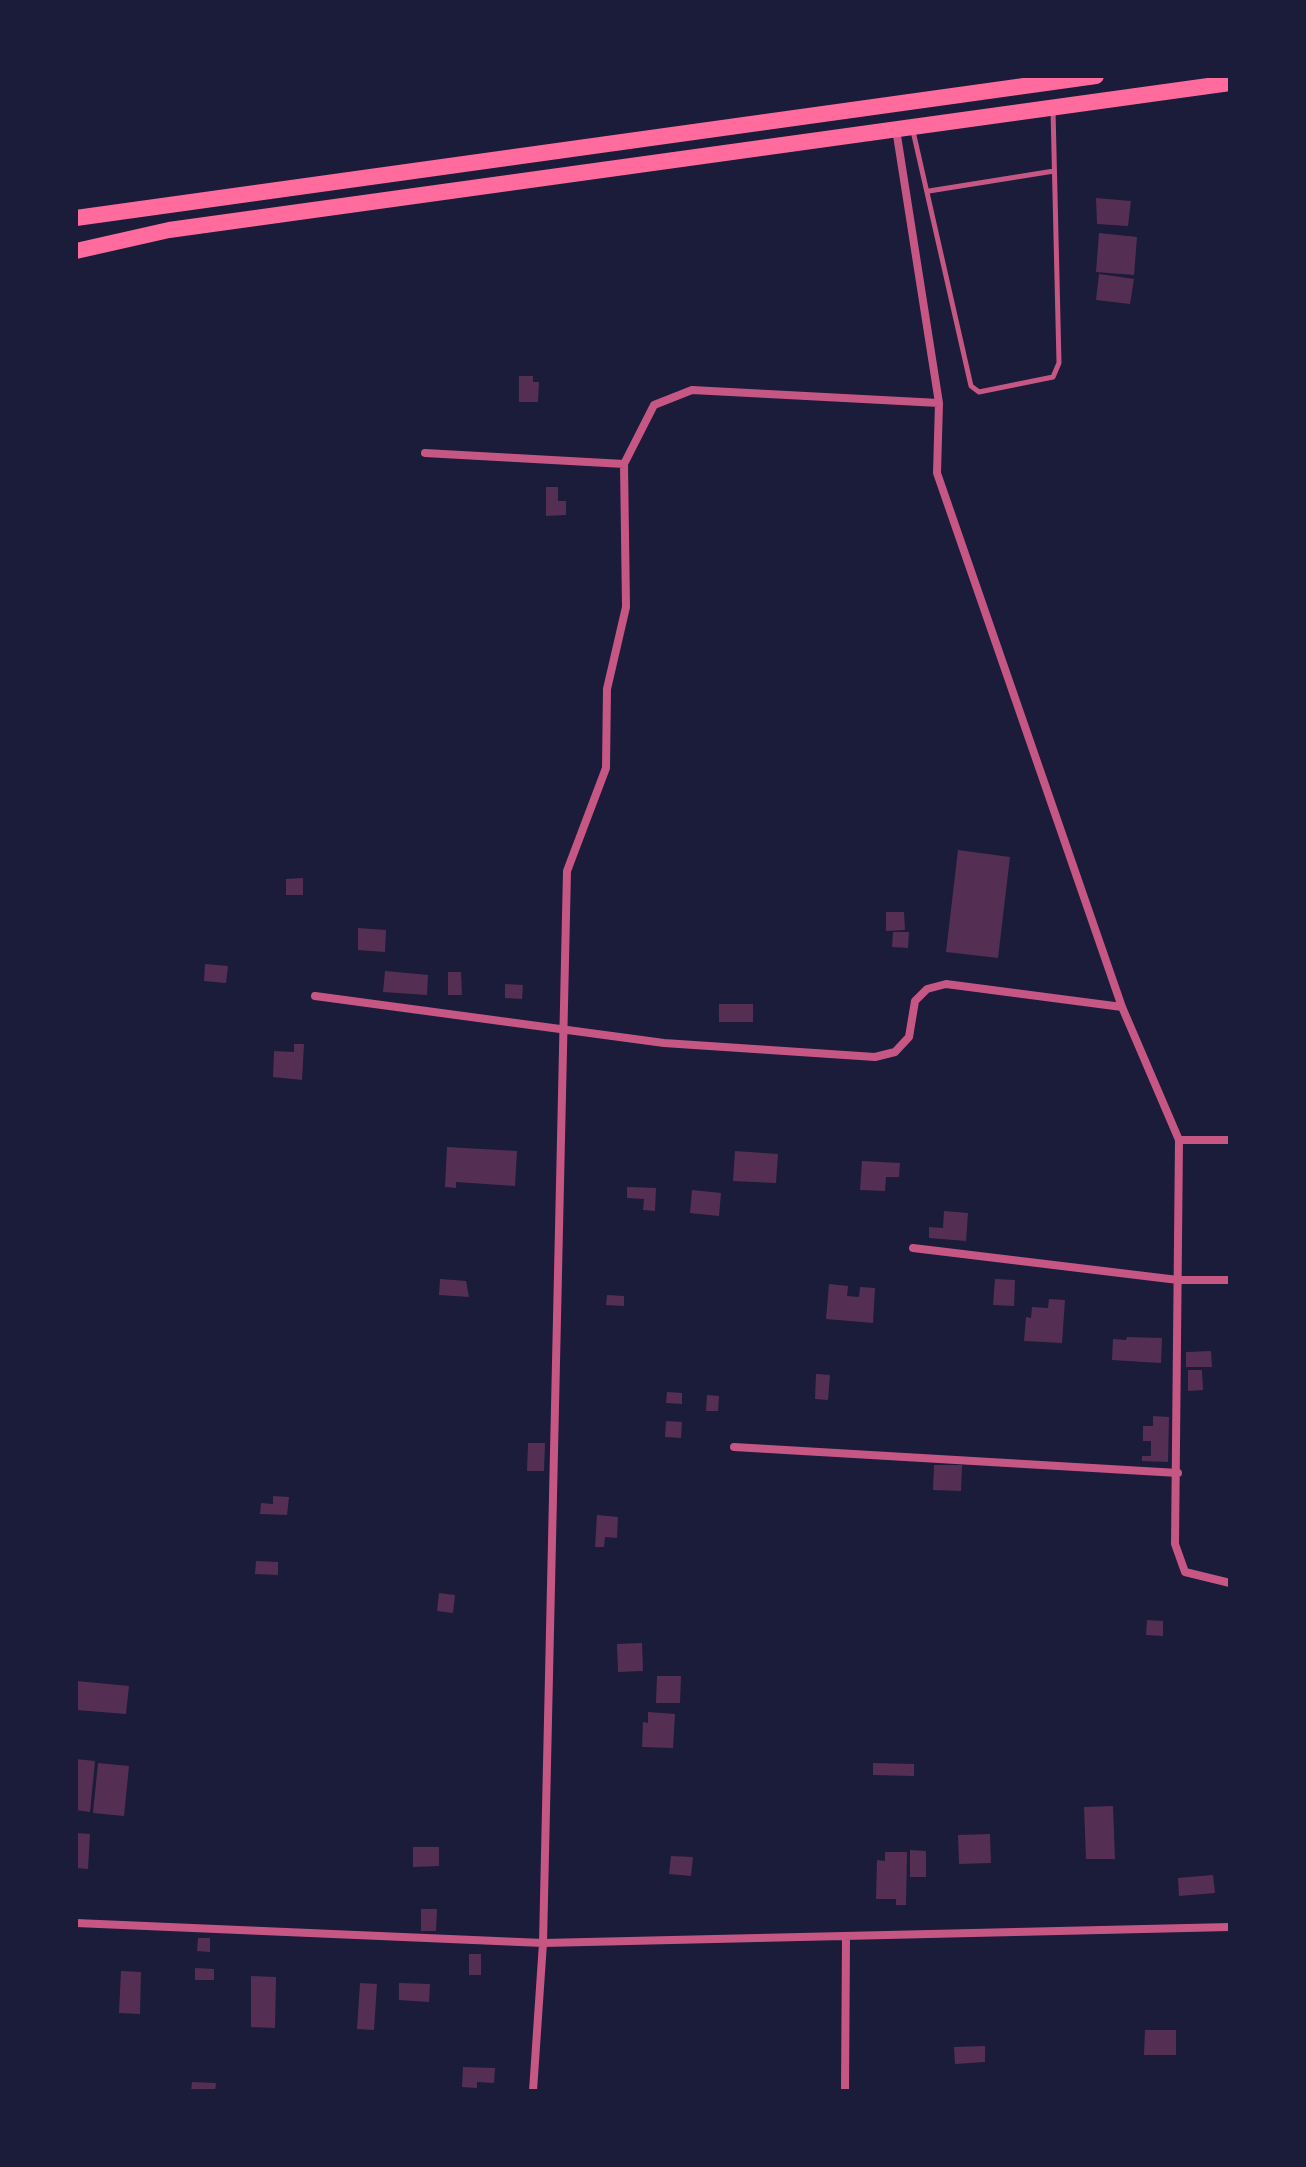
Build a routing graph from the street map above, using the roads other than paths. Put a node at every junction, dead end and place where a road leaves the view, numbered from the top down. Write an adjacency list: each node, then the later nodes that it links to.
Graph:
1 (1096, 76): 7 (main road)
2 (1230, 83): 3 (main road)
3 (1053, 107): 4 (main road); 5 (lane)
4 (904, 128): 6 (lane); 8 (main road); 9 (street)
5 (1054, 171): 6 (lane); 6 (lane)
6 (929, 191)
7 (76, 218)
8 (76, 251)
9 (939, 403): 11 (street); 13 (street)
10 (425, 453): 11 (street)
11 (624, 464): 14 (street)
12 (315, 996): 14 (street)
13 (1122, 1007): 14 (street); 15 (street)
14 (565, 1027): 26 (street)
15 (1179, 1140): 16 (street); 18 (street)
16 (1230, 1140)
17 (913, 1248): 18 (street)
18 (1178, 1280): 19 (street); 21 (street)
19 (1230, 1280)
20 (734, 1447): 21 (street)
21 (1178, 1473): 22 (street)
22 (1230, 1583)
23 (76, 1923): 26 (street)
24 (1230, 1927): 25 (street)
25 (846, 1937): 26 (street); 28 (street)
26 (543, 1943): 27 (street)
27 (533, 2091)
28 (845, 2091)

